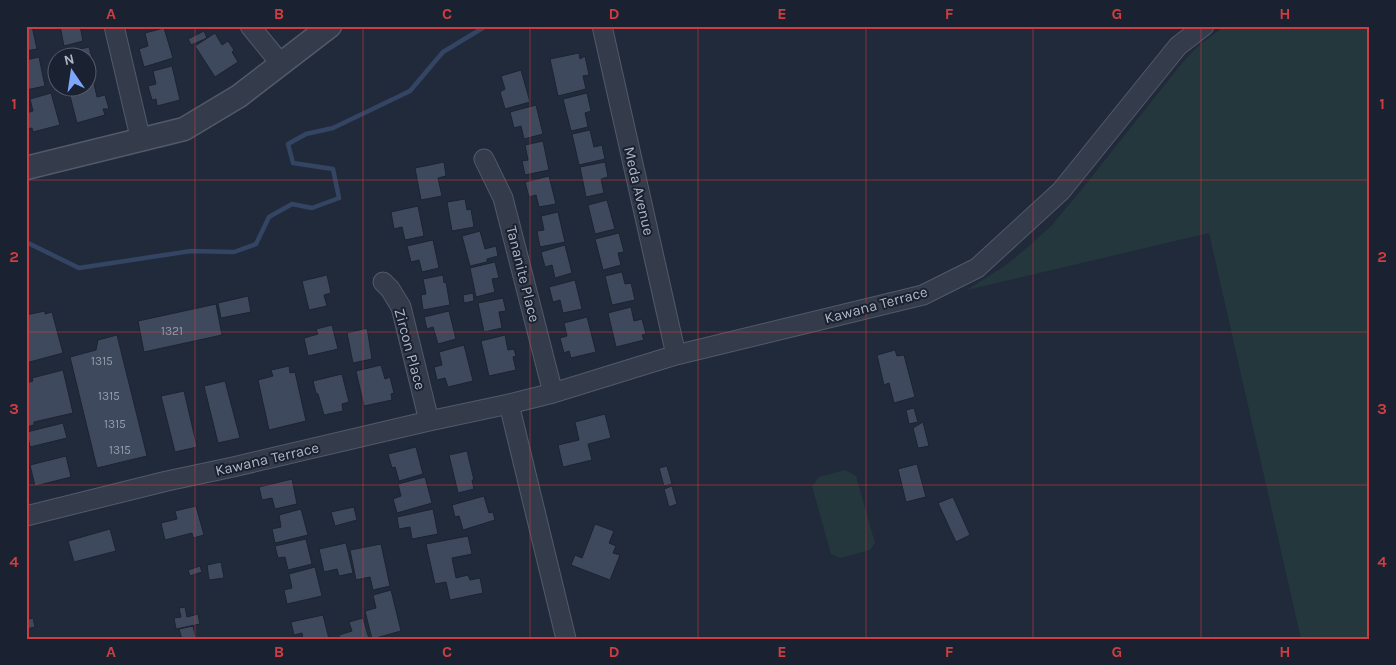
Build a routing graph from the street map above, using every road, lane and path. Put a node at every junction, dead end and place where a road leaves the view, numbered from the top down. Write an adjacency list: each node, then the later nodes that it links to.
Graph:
1 (114, 26): 7 (street)
2 (250, 26): 6 (street)
3 (330, 26): 6 (street)
4 (602, 26): 11 (street, Meda Avenue)
5 (1204, 26): 11 (street, Kawana Terrace)
6 (281, 64): 7 (street)
7 (141, 141): 9 (street)
8 (484, 159): 12 (street, Tananite Place)
9 (26, 168)
10 (383, 282): 14 (street, Zircon Place)
11 (676, 355): 12 (street, Kawana Terrace)
12 (552, 393): 13 (street, Kawana Terrace)
13 (509, 404): 14 (street, Kawana Terrace); 16 (street)
14 (429, 421): 15 (street, Kawana Terrace)
15 (26, 516)
16 (566, 639)

